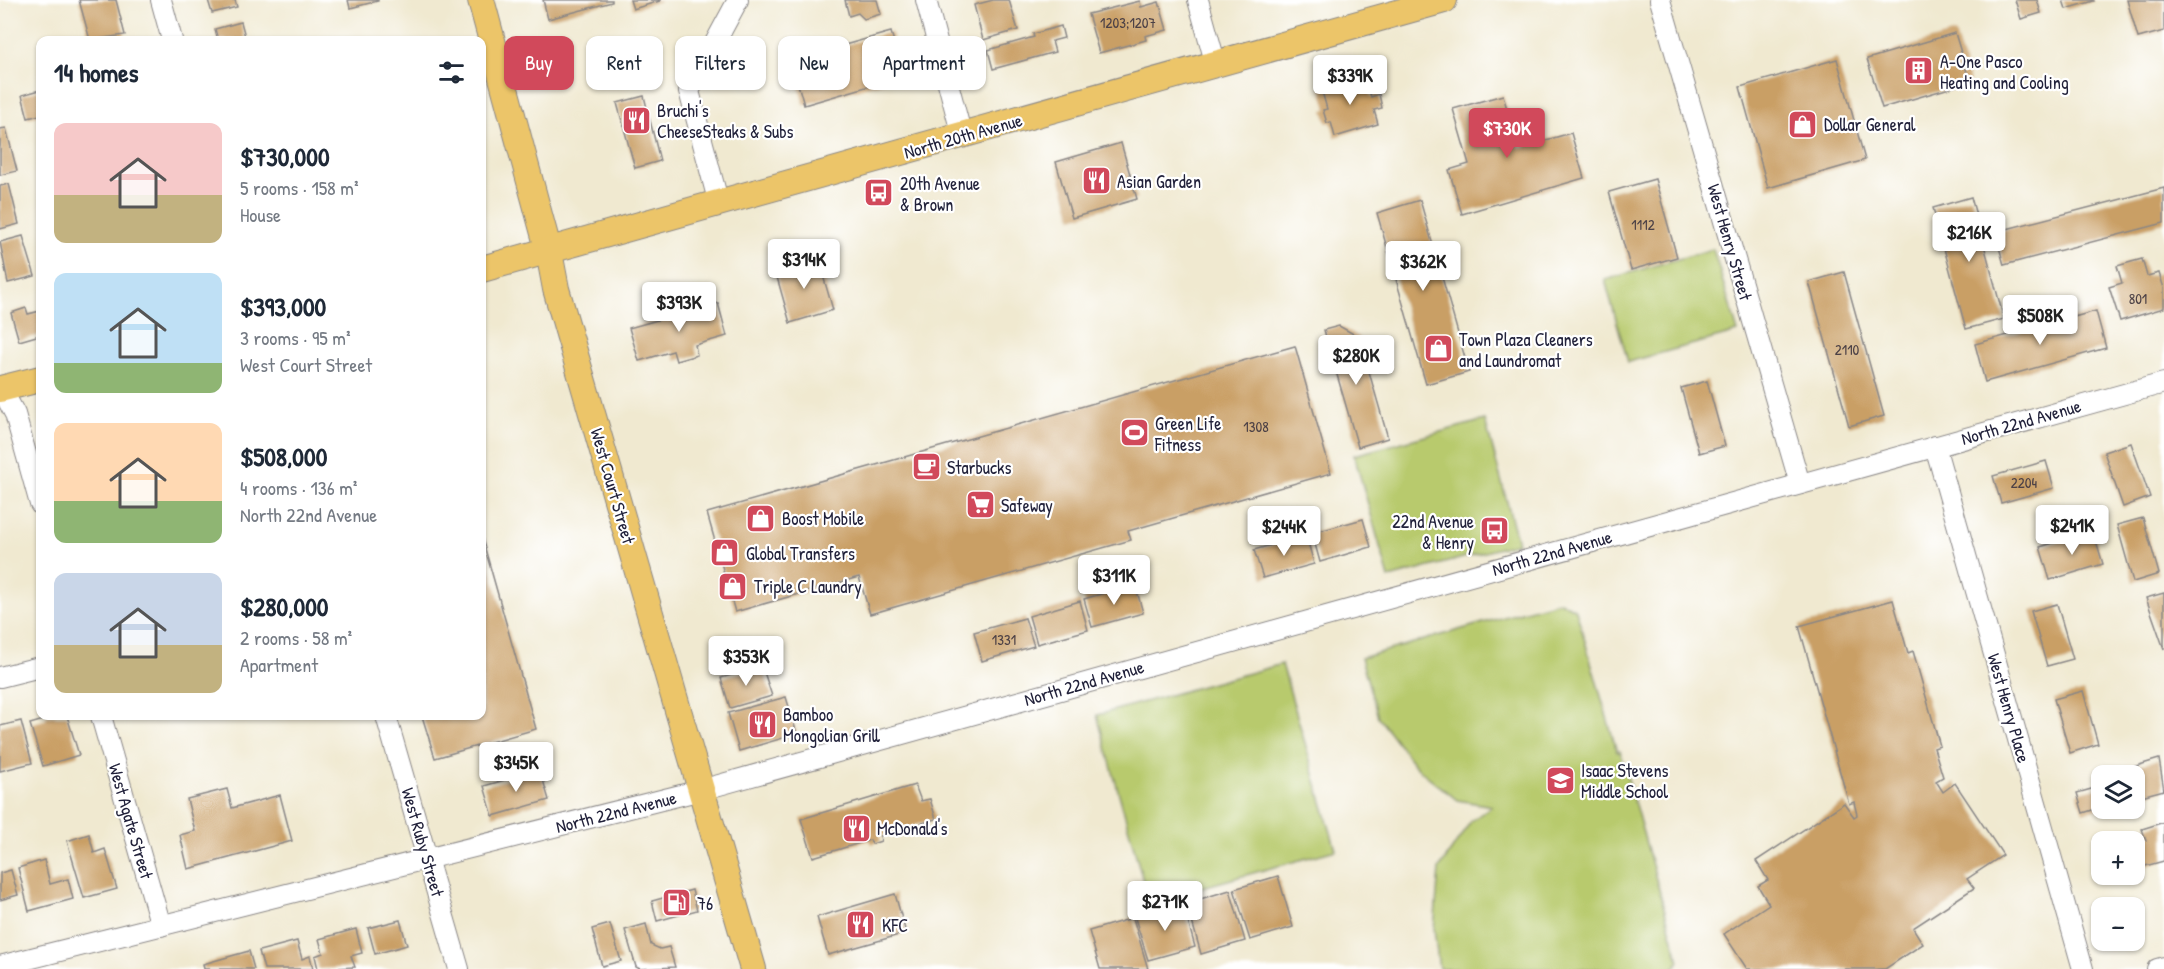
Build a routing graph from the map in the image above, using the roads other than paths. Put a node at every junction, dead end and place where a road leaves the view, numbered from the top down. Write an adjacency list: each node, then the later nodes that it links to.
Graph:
1 (161, 0): 8 (street)
2 (481, 0): 12 (main road, West Court Street)
3 (738, 0): 11 (street)
4 (926, 0): 10 (street)
5 (1198, 0): 9 (street)
6 (1444, 0): 9 (main road, North 20th Avenue)
7 (1660, 0): 18 (street, West Henry Street)
8 (171, 36)
9 (1215, 64): 10 (main road, North 20th Avenue)
10 (963, 136): 11 (main road, North 20th Avenue)
11 (719, 204): 12 (main road, North 20th Avenue)
12 (549, 252): 13 (main road, North 20th Avenue); 24 (main road, West Court Street)
13 (486, 268)
14 (36, 380): 16 (main road)
15 (2164, 383): 17 (street, North 22nd Avenue)
16 (0, 388): 19 (street)
17 (1935, 446): 18 (street, North 22nd Avenue); 31 (street, West Henry Place)
18 (1800, 484): 24 (street, North 22nd Avenue)
19 (36, 490)
20 (36, 668): 21 (street)
21 (0, 677)
22 (102, 720): 26 (street, West Agate Street)
23 (387, 720): 25 (street, West Ruby Street)
24 (701, 790): 25 (street, North 22nd Avenue); 30 (main road, West Court Street)
25 (428, 859): 26 (street, North 22nd Avenue); 29 (street, West Ruby Street)
26 (161, 926): 27 (street, North 22nd Avenue)
27 (0, 966)
28 (2164, 967): 32 (street)
29 (459, 969)
30 (753, 969)
31 (2083, 969)
32 (2157, 969)

